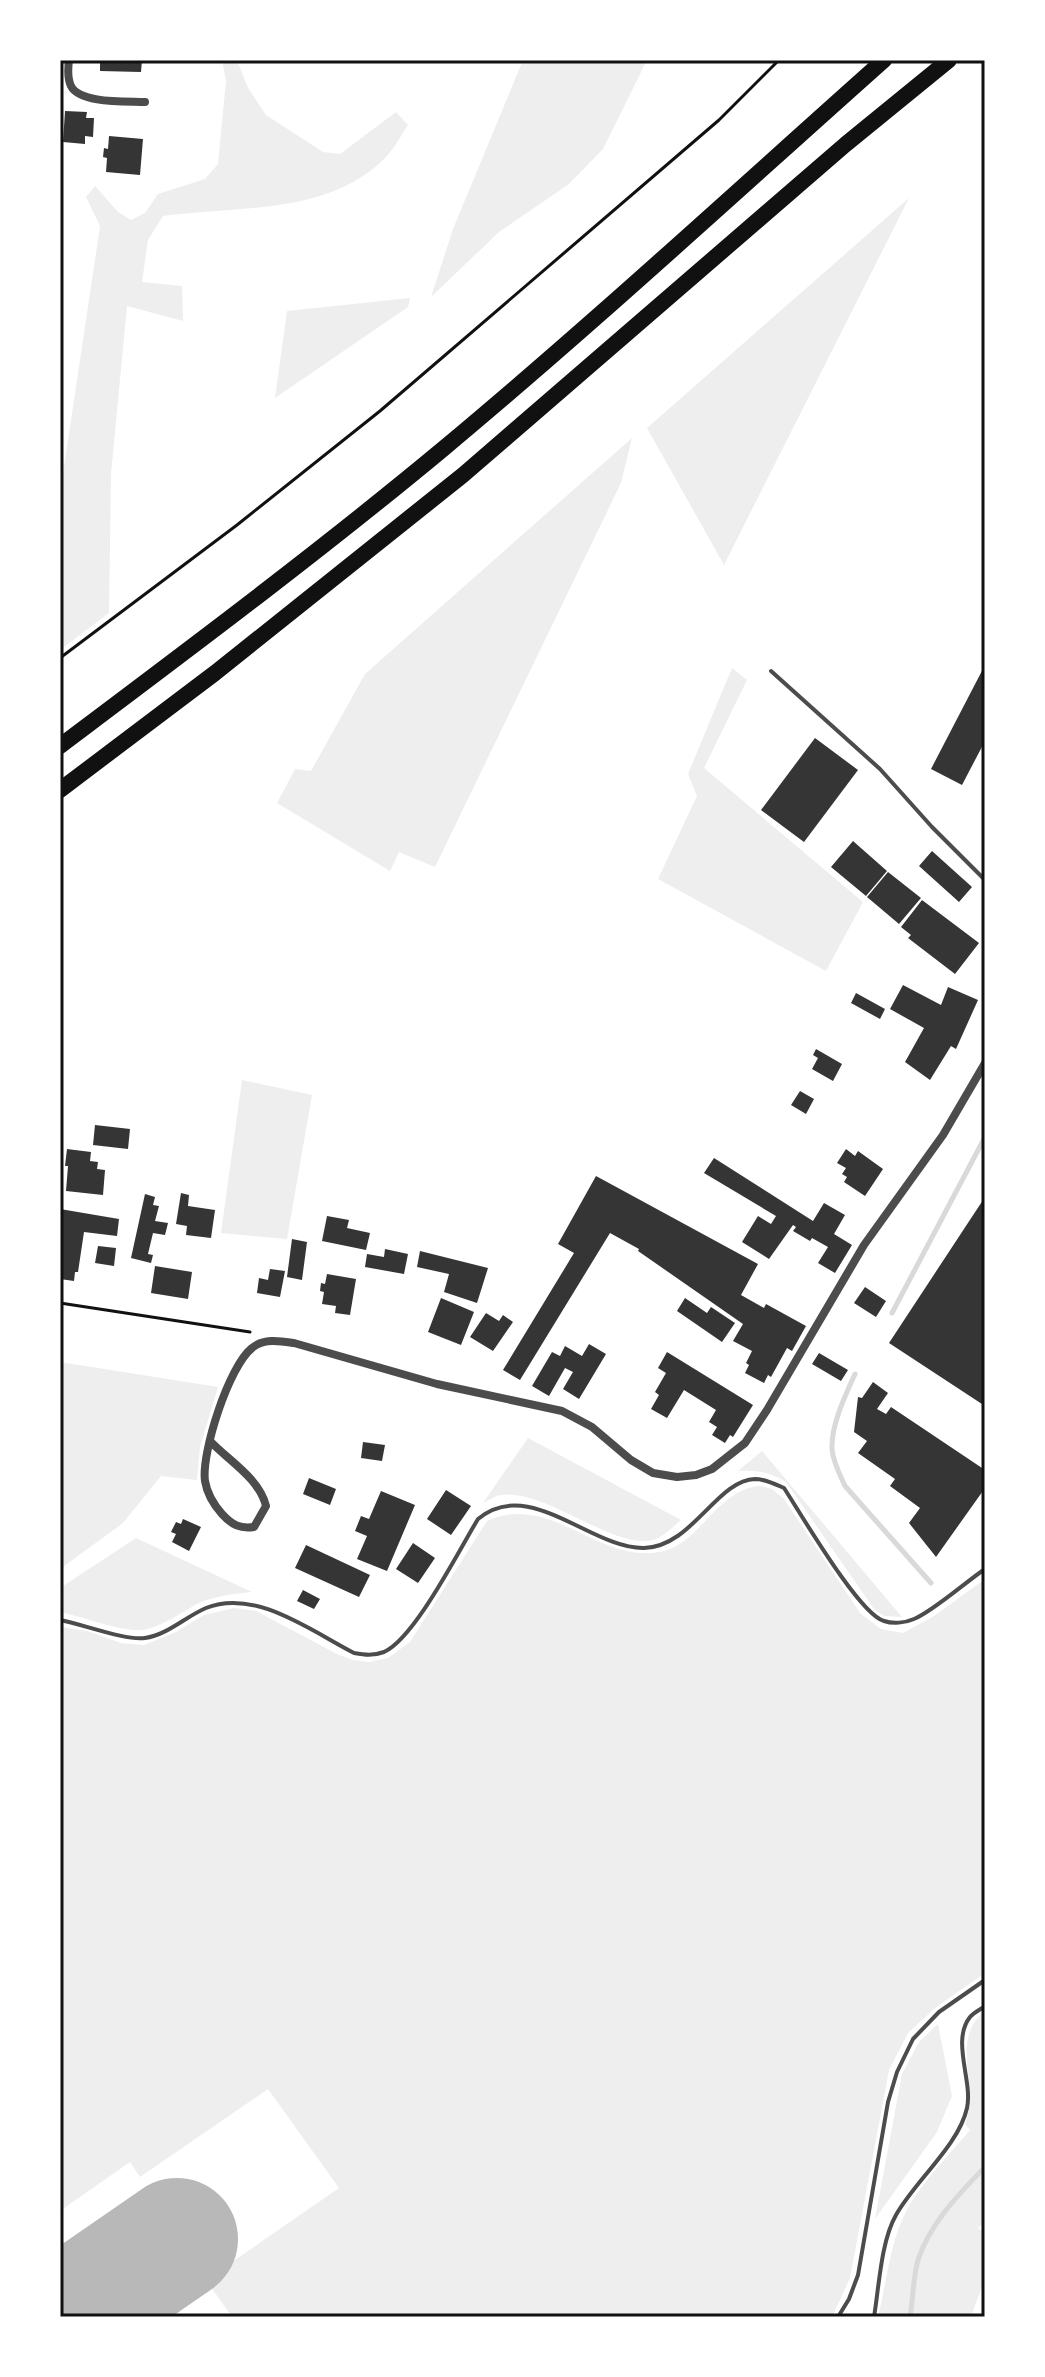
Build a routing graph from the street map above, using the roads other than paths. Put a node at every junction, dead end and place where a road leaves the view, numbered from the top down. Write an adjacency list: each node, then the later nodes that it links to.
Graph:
1 (69, 60): 4 (street)
2 (884, 60): 6 (highway)
3 (949, 60): 7 (highway)
4 (145, 102)
5 (771, 671): 8 (lane)
6 (60, 746)
7 (60, 790)
8 (985, 880)
9 (985, 1063): 10 (street)
10 (210, 1441): 10 (street)
11 (985, 1569): 12 (lane)
12 (60, 1620)
13 (985, 1980): 15 (lane)
14 (985, 2006): 16 (lane)
15 (838, 2317)
16 (874, 2317)

